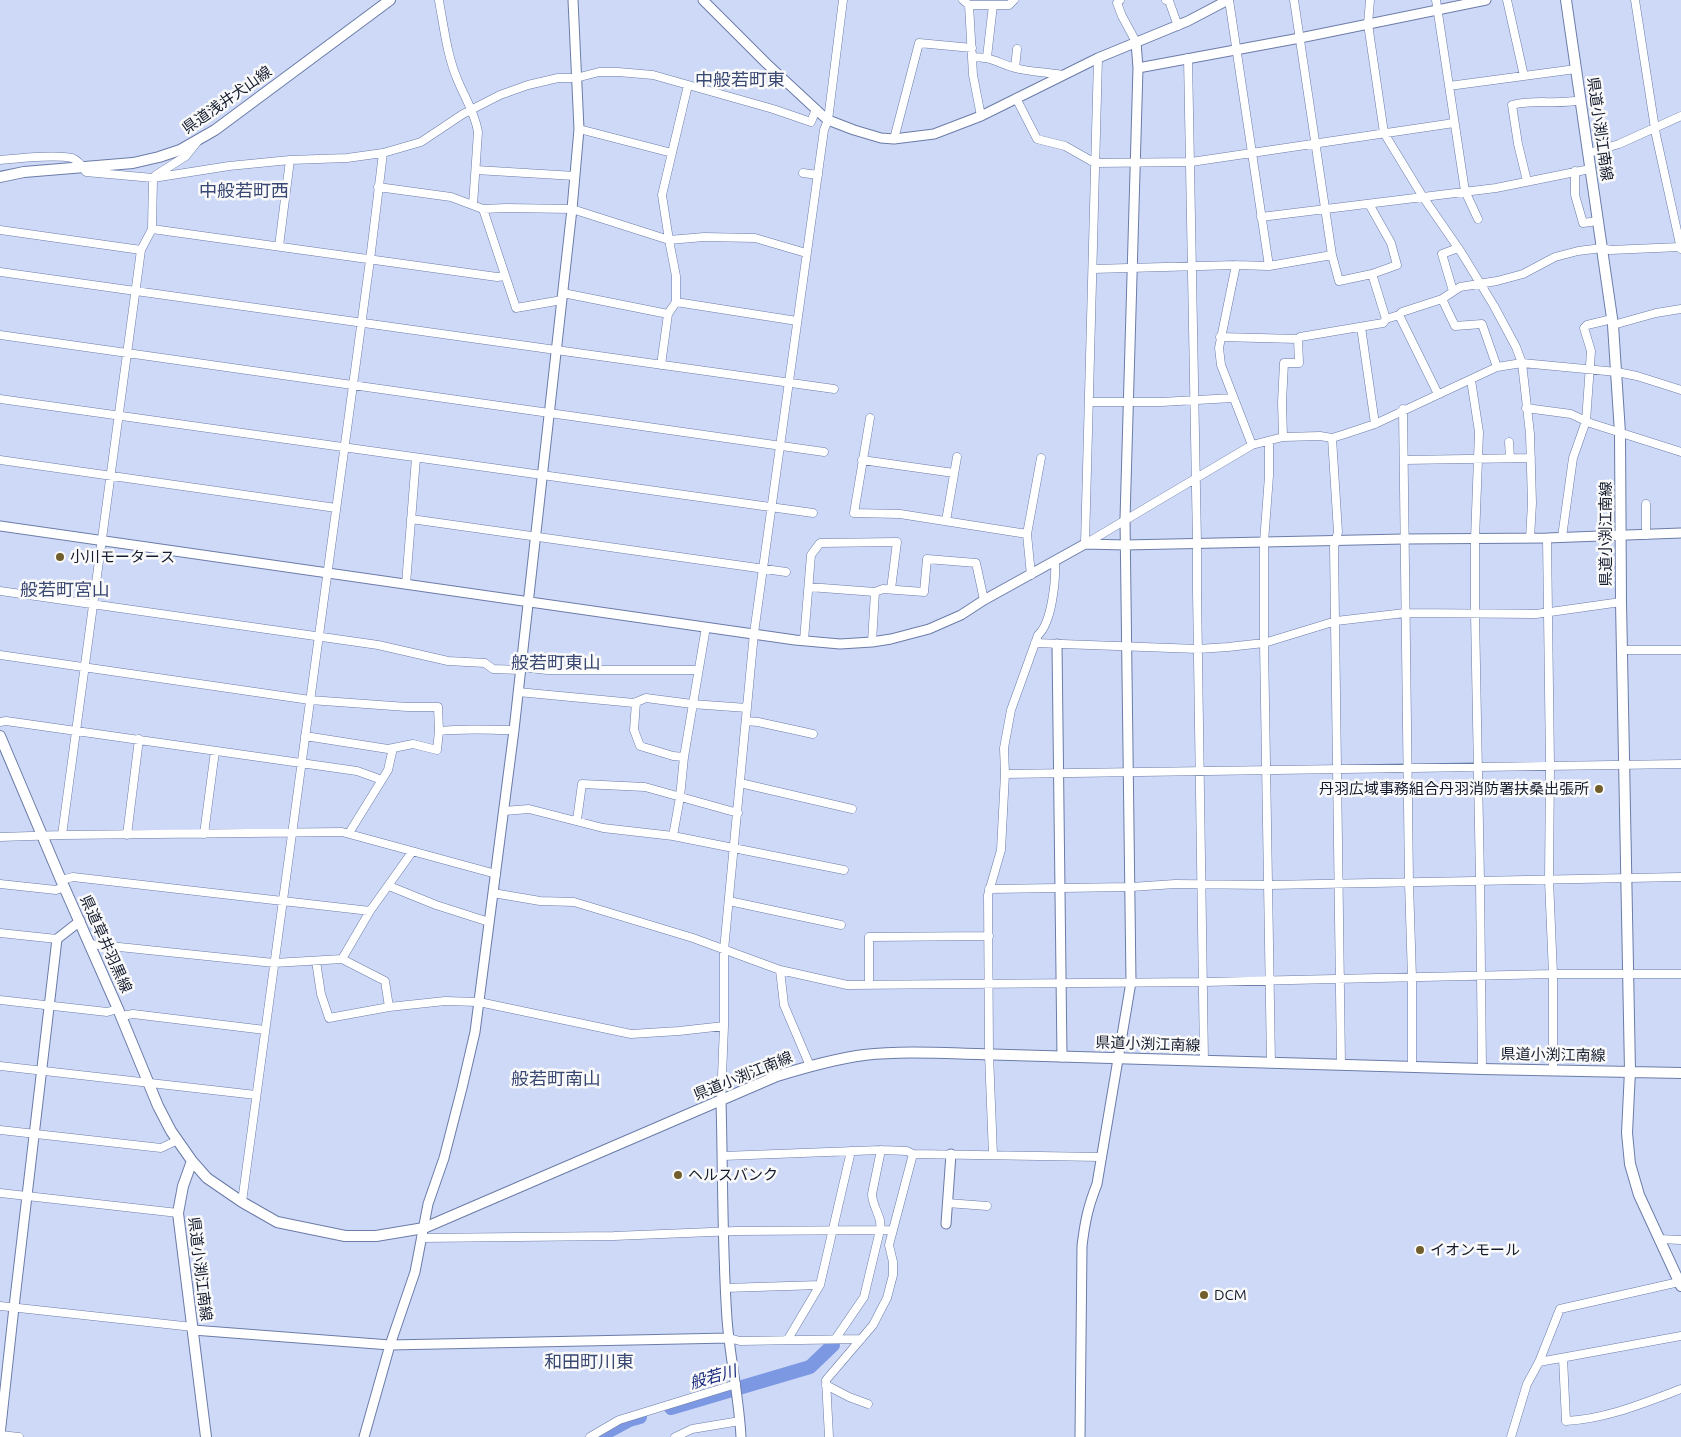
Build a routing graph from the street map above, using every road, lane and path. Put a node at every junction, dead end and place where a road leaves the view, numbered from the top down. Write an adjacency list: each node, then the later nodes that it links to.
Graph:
1 (390, 0): 49 (main road, 県道浅井犬山線)
2 (573, 0): 35 (street)
3 (703, 0): 40 (street)
4 (843, 0): 44 (street)
5 (1014, 0): 17 (street)
6 (1120, 0): 22 (street)
7 (1166, 0): 20 (street)
8 (1229, 0): 20 (street); 25 (street)
9 (1294, 0): 21 (street)
10 (1370, 0): 19 (street)
11 (1486, 0): 18 (street)
12 (1507, 0): 34 (street)
13 (1566, 0): 32 (main road, 県道小渕江南線)
14 (1635, 0): 46 (street)
15 (439, 1): 41 (street)
16 (966, 2): 17 (street); 23 (street)
17 (993, 5): 27 (street)
18 (1437, 5): 19 (street); 37 (street)
19 (1368, 24): 21 (street); 48 (street)
20 (1178, 26): 22 (street)
21 (1300, 38): 25 (street); 51 (street)
22 (1136, 42): 28 (street); 31 (street)
23 (972, 48): 26 (street); 50 (street)
24 (1017, 49): 30 (street)
25 (1237, 49): 29 (street); 52 (street)
26 (972, 57): 27 (street); 42 (street)
27 (987, 57): 30 (street)
28 (1098, 58): 33 (street); 59 (street)
29 (1188, 58): 31 (street); 58 (street)
30 (1015, 68): 33 (street)
31 (1138, 68): 60 (street)
32 (1576, 69): 34 (street); 39 (main road, 県道小渕江南線)
33 (1062, 75): 38 (street)
34 (1524, 76): 37 (street)
35 (576, 78): 36 (street); 41 (street); 47 (street)
36 (688, 85): 40 (street); 54 (street)
37 (1449, 86): 45 (street)
38 (1016, 98): 42 (street); 59 (street)
39 (1581, 100): 55 (main road, 県道小渕江南線); 70 (street)
40 (816, 109): 44 (street)
41 (472, 110): 53 (street); 63 (street)
42 (981, 116): 50 (street)
43 (1681, 116): 46 (street)
44 (828, 120): 50 (street); 66 (street)
45 (1454, 123): 48 (street); 72 (street)
46 (1655, 127): 55 (street); 88 (street)
47 (579, 129): 54 (street); 67 (street)
48 (1384, 133): 51 (street); 73 (street)
49 (198, 140): 61 (main road, 県道浅井犬山線); 69 (street)
50 (894, 140)
51 (1315, 144): 52 (street); 77 (street)
52 (1252, 152): 58 (street); 79 (street)
53 (383, 153): 57 (street); 71 (street)
54 (672, 153): 84 (street)
55 (1589, 153): 62 (main road, 県道小渕江南線)
56 (0, 160): 61 (street)
57 (290, 160): 69 (street); 85 (street)
58 (1191, 162): 60 (street); 94 (street)
59 (1095, 163): 60 (street); 96 (street)
60 (1135, 164): 97 (street)
61 (83, 166): 68 (main road, 県道浅井犬山線); 69 (street)
62 (1590, 169): 64 (street); 81 (main road, 県道小渕江南線)
63 (476, 170): 67 (street); 75 (street)
64 (1575, 171): 70 (street); 81 (street)
65 (803, 173): 66 (street)
66 (818, 175): 90 (street)
67 (575, 176): 78 (street)
68 (0, 177)
69 (153, 178): 82 (street)
70 (1527, 181): 72 (street)
71 (378, 187): 75 (street); 92 (street)
72 (1465, 191): 73 (street); 80 (street)
73 (1423, 197): 74 (street); 86 (street)
74 (1369, 204): 77 (street); 99 (street)
75 (473, 205): 76 (street)
76 (483, 209): 78 (street); 100 (street)
77 (1325, 209): 79 (street); 91 (street)
78 (572, 210): 84 (street); 104 (street)
79 (1261, 217): 95 (street)
80 (1478, 220)
81 (1598, 221): 87 (main road, 県道小渕江南線)
82 (152, 229): 85 (street); 89 (street)
83 (0, 230): 89 (street)
84 (669, 240): 90 (street); 106 (street)
85 (279, 246): 92 (street)
86 (1458, 248): 101 (street); 103 (street)
87 (1602, 248): 88 (street); 101 (street); 113 (main road, 県道小渕江南線)
88 (1681, 248)
89 (141, 250): 102 (street)
90 (806, 252): 111 (street)
91 (1332, 255): 95 (street); 99 (street)
92 (370, 260): 100 (street); 112 (street)
93 (1236, 265): 94 (street); 95 (street); 116 (street)
94 (1191, 266): 97 (street); 133 (street)
95 (1269, 266)
96 (1093, 269): 97 (street); 134 (street)
97 (1133, 269): 135 (street)
98 (0, 272): 102 (street)
99 (1372, 274): 110 (street)
100 (505, 276): 104 (street)
101 (1480, 284): 103 (street); 120 (street)
102 (136, 290): 112 (street); 119 (street)
103 (1453, 290): 105 (street)
104 (563, 297): 108 (street); 118 (street)
105 (1442, 299): 109 (street); 122 (street)
106 (676, 302): 108 (street); 111 (street)
107 (1681, 309): 113 (street)
108 (668, 314): 121 (street)
109 (1399, 315): 110 (street); 130 (street)
110 (1386, 319): 114 (street)
111 (798, 320): 126 (street)
112 (361, 322): 118 (street); 127 (street)
113 (1612, 322): 123 (street); 124 (main road, 県道小渕江南線)
114 (1361, 326): 117 (street); 142 (street)
115 (0, 335): 119 (street)
116 (1220, 337): 117 (street); 131 (street)
117 (1298, 339): 144 (street)
118 (557, 350): 121 (street); 138 (street)
119 (126, 353): 127 (street); 139 (street)
120 (1522, 363): 122 (street); 123 (street); 136 (street)
121 (661, 365): 126 (street)
122 (1497, 367): 125 (street)
123 (1591, 369): 124 (street); 141 (street)
124 (1617, 372): 129 (street); 143 (main road, 県道小渕江南線)
125 (1471, 380): 130 (street); 156 (street)
126 (788, 383): 128 (street); 148 (street)
127 (353, 385): 138 (street); 150 (street)
128 (834, 388)
129 (1681, 390)
130 (1438, 394): 137 (street)
131 (1233, 398): 133 (street); 149 (street)
132 (0, 399): 139 (street)
133 (1194, 400): 135 (street); 165 (street)
134 (1089, 402): 135 (street); 188 (street)
135 (1127, 403): 171 (street)
136 (1526, 408): 141 (street); 158 (street)
137 (1403, 410): 142 (street); 161 (street)
138 (550, 412): 148 (street); 163 (street)
139 (118, 416): 150 (street); 164 (street)
140 (870, 418): 160 (street)
141 (1586, 421): 143 (street); 179 (street)
142 (1375, 424): 145 (street)
143 (1620, 433): 152 (street); 177 (main road, 県道小渕江南線)
144 (1283, 437): 145 (street); 146 (street)
145 (1332, 438): 184 (street)
146 (1269, 441): 149 (street); 186 (street)
147 (1509, 442): 157 (street)
148 (780, 445): 151 (street); 167 (street)
149 (1252, 445): 165 (street)
150 (344, 448): 154 (street); 168 (street)
151 (824, 452)
152 (1681, 452)
153 (957, 457): 162 (street)
154 (416, 458): 163 (street); 170 (street)
155 (1041, 458): 174 (street)
156 (1477, 458): 157 (street); 161 (street); 183 (street)
157 (1510, 458): 158 (street)
158 (1530, 458): 180 (street)
159 (0, 460): 164 (street)
160 (862, 460): 162 (street); 172 (street)
161 (1404, 460): 182 (street)
162 (954, 473): 172 (street)
163 (543, 474): 167 (street); 178 (street)
164 (109, 476): 168 (street); 185 (street)
165 (1196, 477): 171 (street); 187 (street)
166 (1646, 504): 176 (street)
167 (771, 506): 169 (street); 191 (street)
168 (336, 508): 193 (street)
169 (813, 513)
170 (411, 519): 178 (street); 195 (street)
171 (1125, 519): 188 (street); 189 (street)
172 (946, 521): 174 (street)
173 (0, 526): 185 (street)
174 (1028, 534): 194 (street)
175 (1681, 534): 176 (street)
176 (1646, 535): 177 (street)
177 (1622, 536): 179 (street); 202 (main road, 県道小渕江南線)
178 (536, 537): 191 (street); 201 (street)
179 (1562, 537): 181 (street)
180 (1530, 538): 181 (street); 183 (street)
181 (1547, 538): 206 (street)
182 (1404, 539): 183 (street); 184 (street); 204 (street)
183 (1475, 539): 205 (street)
184 (1336, 540): 186 (street); 207 (street)
185 (101, 541): 193 (street); 203 (street)
186 (1264, 542): 187 (street); 214 (street)
187 (1198, 543): 189 (street); 217 (street)
188 (1085, 544): 189 (street); 190 (street)
189 (1125, 545): 216 (street)
190 (1055, 562): 194 (street); 213 (street)
191 (763, 568): 192 (street); 209 (street)
192 (786, 572)
193 (327, 573): 195 (street); 210 (street)
194 (1031, 575): 200 (street)
195 (406, 584): 201 (street)
196 (809, 587): 197 (street); 199 (street); 211 (street)
197 (891, 589): 199 (street); 200 (street)
198 (0, 591): 203 (street)
199 (875, 592): 212 (street)
200 (984, 600): 212 (street)
201 (529, 601): 208 (street); 222 (street)
202 (1621, 602): 206 (street); 218 (main road, 県道小渕江南線)
203 (92, 604): 210 (street); 221 (street)
204 (1405, 613): 205 (street); 207 (street); 247 (street)
205 (1475, 613): 206 (street); 246 (street)
206 (1547, 614): 244 (street)
207 (1336, 621): 214 (street); 248 (street)
208 (706, 627): 209 (street); 223 (street)
209 (754, 633): 211 (street); 228 (street)
210 (319, 636): 222 (street); 225 (street)
211 (804, 640): 212 (street)
212 (872, 642)
213 (1035, 643): 215 (street); 252 (street)
214 (1264, 643): 217 (street); 249 (street)
215 (1057, 644): 216 (street); 253 (street)
216 (1128, 645): 217 (street); 251 (street)
217 (1198, 649): 250 (street)
218 (1623, 650): 219 (street); 245 (main road, 県道小渕江南線)
219 (1681, 650)
220 (0, 654): 221 (street)
221 (84, 666): 225 (street); 231 (street)
222 (521, 668): 223 (street); 224 (street)
223 (698, 670): 227 (street)
224 (518, 692): 226 (street); 232 (street)
225 (310, 700): 233 (street); 236 (street)
226 (636, 702): 227 (street); 241 (street)
227 (692, 704): 228 (street); 241 (street)
228 (747, 708): 229 (street)
229 (746, 721): 234 (street); 255 (street)
230 (0, 722): 231 (street)
231 (76, 730): 237 (street); 265 (street)
232 (514, 730): 233 (street); 258 (street)
233 (440, 731): 239 (street)
234 (813, 734)
235 (0, 736): 238 (main road, 県道草井羽黒線)
236 (305, 736): 239 (street); 242 (street)
237 (139, 739): 240 (street); 263 (street)
238 (2, 747): 266 (main road, 県道草井羽黒線)
239 (393, 748): 254 (street)
240 (215, 751): 242 (street); 264 (street)
241 (684, 757): 256 (street)
242 (302, 763): 254 (street); 261 (street)
243 (1681, 764): 245 (street)
244 (1550, 766): 245 (street); 246 (street); 276 (street)
245 (1625, 766): 273 (main road, 県道小渕江南線)
246 (1478, 767): 247 (street); 275 (street)
247 (1408, 768): 248 (street); 279 (street)
248 (1337, 769): 249 (street); 277 (street)
249 (1266, 770): 250 (street); 282 (street)
250 (1200, 771): 251 (street); 281 (street)
251 (1128, 772): 253 (street); 285 (street)
252 (1005, 774): 253 (street); 286 (street)
253 (1058, 774): 284 (street)
254 (382, 780): 262 (street)
255 (740, 784): 257 (street); 259 (street)
256 (680, 797): 259 (street); 260 (street); 267 (street)
257 (852, 809)
258 (504, 811): 260 (street); 272 (street)
259 (738, 813): 269 (street)
260 (577, 820): 267 (street)
261 (292, 832): 262 (street); 264 (street); 289 (street)
262 (349, 832): 270 (street)
263 (127, 834): 264 (street); 265 (street)
264 (204, 834)
265 (62, 835): 266 (street)
266 (43, 836): 268 (street); 278 (main road, 県道草井羽黒線)
267 (672, 836): 269 (street)
268 (0, 837)
269 (734, 849): 271 (street); 288 (street)
270 (412, 852): 272 (street); 283 (street)
271 (844, 870)
272 (496, 874): 287 (street)
273 (1626, 878): 274 (street); 276 (street); 304 (main road, 県道小渕江南線)
274 (1681, 878)
275 (1480, 880): 276 (street); 279 (street); 306 (street)
276 (1549, 880): 303 (street)
277 (1339, 882): 279 (street); 282 (street); 307 (street)
278 (62, 883): 280 (street); 289 (street); 291 (main road, 県道草井羽黒線)
279 (1409, 883): 308 (street)
280 (0, 884)
281 (1202, 885): 282 (street); 285 (street); 311 (street)
282 (1269, 885): 309 (street)
283 (389, 886): 290 (street); 292 (street)
284 (1059, 888): 285 (street); 286 (street); 312 (street)
285 (1131, 888): 310 (street)
286 (989, 889): 295 (street)
287 (493, 893): 292 (street); 298 (street)
288 (729, 901): 293 (street); 298 (street)
289 (283, 902): 290 (street); 301 (street)
290 (370, 911): 299 (street)
291 (80, 921): 296 (street); 297 (main road, 県道草井羽黒線)
292 (489, 922): 316 (street)
293 (841, 925)
294 (0, 933): 296 (street)
295 (989, 936): 313 (street); 314 (street)
296 (57, 940): 317 (street)
297 (90, 944): 301 (street); 319 (main road, 県道草井羽黒線)
298 (724, 950): 302 (street); 320 (street)
299 (342, 959): 300 (street); 318 (street)
300 (316, 961): 301 (street); 318 (street)
301 (274, 963): 321 (street)
302 (780, 970): 314 (street); 329 (street)
303 (1553, 974): 304 (street); 306 (street); 332 (street)
304 (1628, 974): 305 (street); 334 (main road, 県道小渕江南線)
305 (1681, 974)
306 (1481, 976): 308 (street); 331 (street)
307 (1340, 978): 308 (street); 309 (street); 327 (street)
308 (1412, 978): 330 (street)
309 (1270, 980): 311 (street); 326 (street)
310 (1131, 982): 311 (street); 312 (street); 324 (street)
311 (1204, 982): 325 (street)
312 (1060, 983): 313 (street); 323 (street)
313 (989, 984): 314 (street); 322 (street)
314 (869, 985)
315 (0, 1000): 317 (street)
316 (479, 1002): 318 (street); 320 (street); 360 (street)
317 (49, 1006): 319 (street); 333 (street)
318 (389, 1007)
319 (120, 1012): 321 (street); 336 (main road, 県道草井羽黒線)
320 (724, 1026): 338 (street)
321 (265, 1030): 337 (street)
322 (989, 1054): 323 (main road, 県道小渕江南線); 329 (main road, 県道小渕江南線); 346 (street)
323 (1062, 1057): 324 (main road, 県道小渕江南線)
324 (1117, 1058): 325 (main road, 県道小渕江南線); 348 (street)
325 (1204, 1060): 326 (main road, 県道小渕江南線)
326 (1271, 1062): 327 (main road, 県道小渕江南線)
327 (1342, 1064): 330 (main road, 県道小渕江南線)
328 (0, 1066): 333 (street)
329 (810, 1066): 338 (main road, 県道小渕江南線)
330 (1412, 1067): 331 (main road, 県道小渕江南線)
331 (1482, 1069): 332 (main road, 県道小渕江南線)
332 (1553, 1070): 334 (main road, 県道小渕江南線)
333 (42, 1071): 336 (street); 340 (street)
334 (1630, 1071): 335 (main road); 362 (main road, 県道小渕江南線)
335 (1681, 1073)
336 (148, 1082): 337 (street); 341 (main road, 県道草井羽黒線)
337 (256, 1095): 352 (street)
338 (721, 1101): 347 (street); 360 (main road, 県道小渕江南線)
339 (0, 1130): 340 (street)
340 (35, 1133): 341 (street); 351 (street)
341 (178, 1140): 349 (main road, 県道草井羽黒線)
342 (881, 1150): 343 (street); 344 (street); 357 (street)
343 (851, 1151): 347 (street); 359 (street)
344 (913, 1154): 345 (street); 358 (street)
345 (951, 1154): 346 (street); 353 (street)
346 (993, 1154): 348 (street)
347 (723, 1156): 361 (street)
348 (1101, 1157): 391 (street)
349 (192, 1161): 352 (main road, 県道小渕江南線); 355 (main road, 県道小渕江南線)
350 (0, 1193): 351 (street)
351 (28, 1196): 355 (street); 368 (street)
352 (242, 1202): 360 (main road, 県道小渕江南線)
353 (947, 1203): 354 (street); 356 (street)
354 (987, 1206)
355 (178, 1213): 369 (main road, 県道小渕江南線)
356 (946, 1224)
357 (880, 1230): 358 (street); 359 (street); 372 (street)
358 (892, 1230): 373 (street)
359 (834, 1231): 361 (street); 365 (street)
360 (423, 1233): 361 (street); 375 (street)
361 (724, 1233): 366 (street)
362 (1659, 1239): 363 (street); 364 (main road, 県道小渕江南線)
363 (1681, 1240)
364 (1680, 1284): 377 (street)
365 (820, 1285): 366 (street); 374 (street)
366 (725, 1288): 371 (street)
367 (0, 1306): 368 (street)
368 (14, 1307): 369 (street); 383 (street)
369 (193, 1328): 375 (street); 385 (main road, 県道小渕江南線)
370 (1681, 1336): 376 (street)
371 (729, 1338): 374 (street); 375 (street); 379 (street)
372 (836, 1338): 373 (street); 374 (street)
373 (861, 1338): 378 (street)
374 (788, 1339)
375 (390, 1345): 386 (street)
376 (1563, 1358): 377 (street); 380 (street)
377 (1539, 1362): 392 (street)
378 (826, 1385): 381 (street); 390 (street)
379 (736, 1388): 382 (street); 387 (street)
380 (1681, 1389)
381 (868, 1404)
382 (740, 1421): 388 (street); 389 (street)
383 (0, 1435): 384 (street)
384 (20, 1437)
385 (206, 1437)
386 (364, 1437)
387 (590, 1437)
388 (675, 1437)
389 (741, 1437)
390 (828, 1437)
391 (1080, 1437)
392 (1511, 1437)

